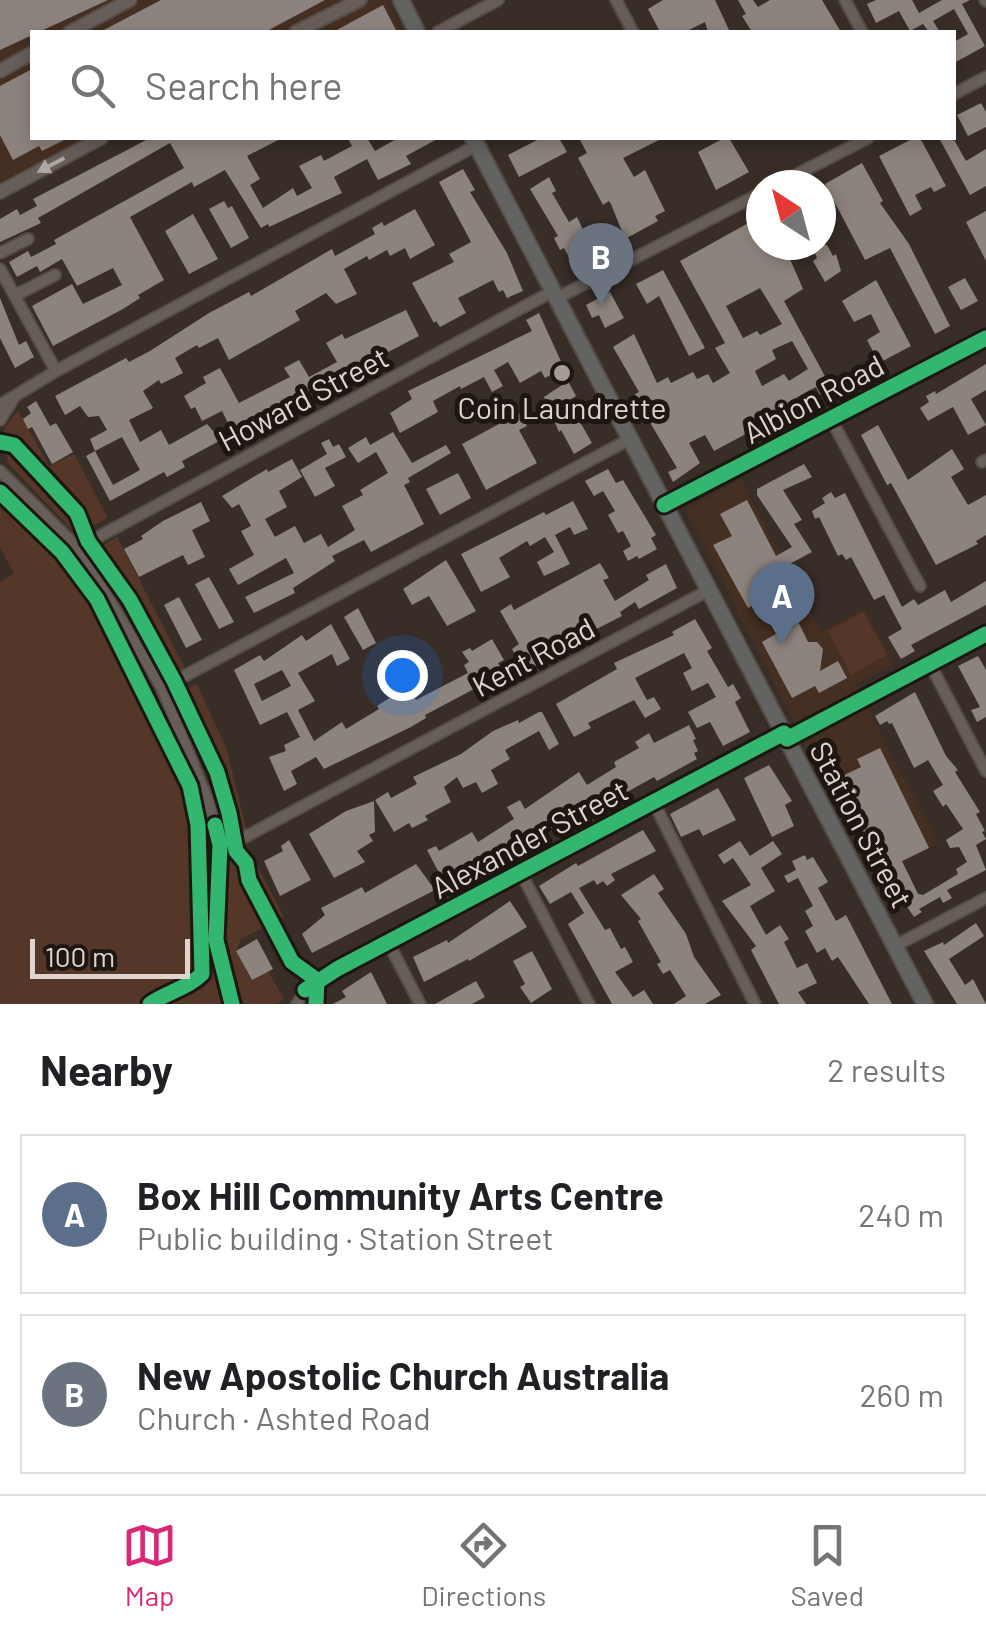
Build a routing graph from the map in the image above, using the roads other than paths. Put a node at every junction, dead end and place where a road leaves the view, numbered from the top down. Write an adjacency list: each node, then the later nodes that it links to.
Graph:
1 (130, 0): 7 (street)
2 (360, 0): 8 (street)
3 (401, 0): 9 (main road)
4 (498, 0): 10 (street)
5 (616, 0): 11 (street)
6 (846, 0): 12 (street)
7 (74, 30)
8 (300, 30)
9 (416, 30)
10 (442, 30)
11 (632, 30)
12 (861, 30)
13 (30, 54): 14 (street)
14 (0, 71)
15 (986, 77): 16 (street)
16 (956, 93)
17 (97, 140): 21 (street, one-way to 21)
18 (864, 140): 20 (street)
19 (475, 141): 27 (main road, Station Street); 30 (street)
20 (805, 170)
21 (0, 192)
22 (746, 200): 27 (street, Howard Street)
23 (28, 239): 24 (street)
24 (0, 254)
25 (0, 268): 28 (street)
26 (54, 274): 28 (street)
27 (555, 294): 35 (main road, Station Street); 38 (street, Howard Street)
28 (16, 295): 30 (street)
29 (986, 338): 33 (street, Albion Road)
30 (56, 371): 31 (street)
31 (14, 398): 32 (street); 34 (street)
32 (0, 405)
33 (831, 419): 37 (street, Albion Road); 39 (street)
34 (0, 420)
35 (630, 439): 37 (main road, Station Street); 43 (street)
36 (0, 471): 38 (street)
37 (664, 505): 40 (main road, Station Street)
38 (78, 548): 43 (street)
39 (920, 586)
40 (709, 590): 44 (main road, Station Street); 47 (street, Kent Road)
41 (986, 634): 42 (street, Alexander Street)
42 (930, 664): 44 (street, Alexander Street); 45 (street)
43 (162, 688): 47 (street)
44 (786, 736): 46 (street, Alexander Street); 51 (main road, Station Street)
45 (986, 772)
46 (654, 803): 48 (street, Alexander Street); 56 (street)
47 (220, 845): 53 (street)
48 (522, 873): 50 (street, Alexander Street); 55 (street)
49 (986, 898): 51 (street)
50 (388, 942): 52 (street, Alexander Street); 54 (street)
51 (895, 946): 57 (main road, Station Street)
52 (299, 999)
53 (232, 1004)
54 (420, 1004)
55 (589, 1004)
56 (755, 1004)
57 (925, 1004)

